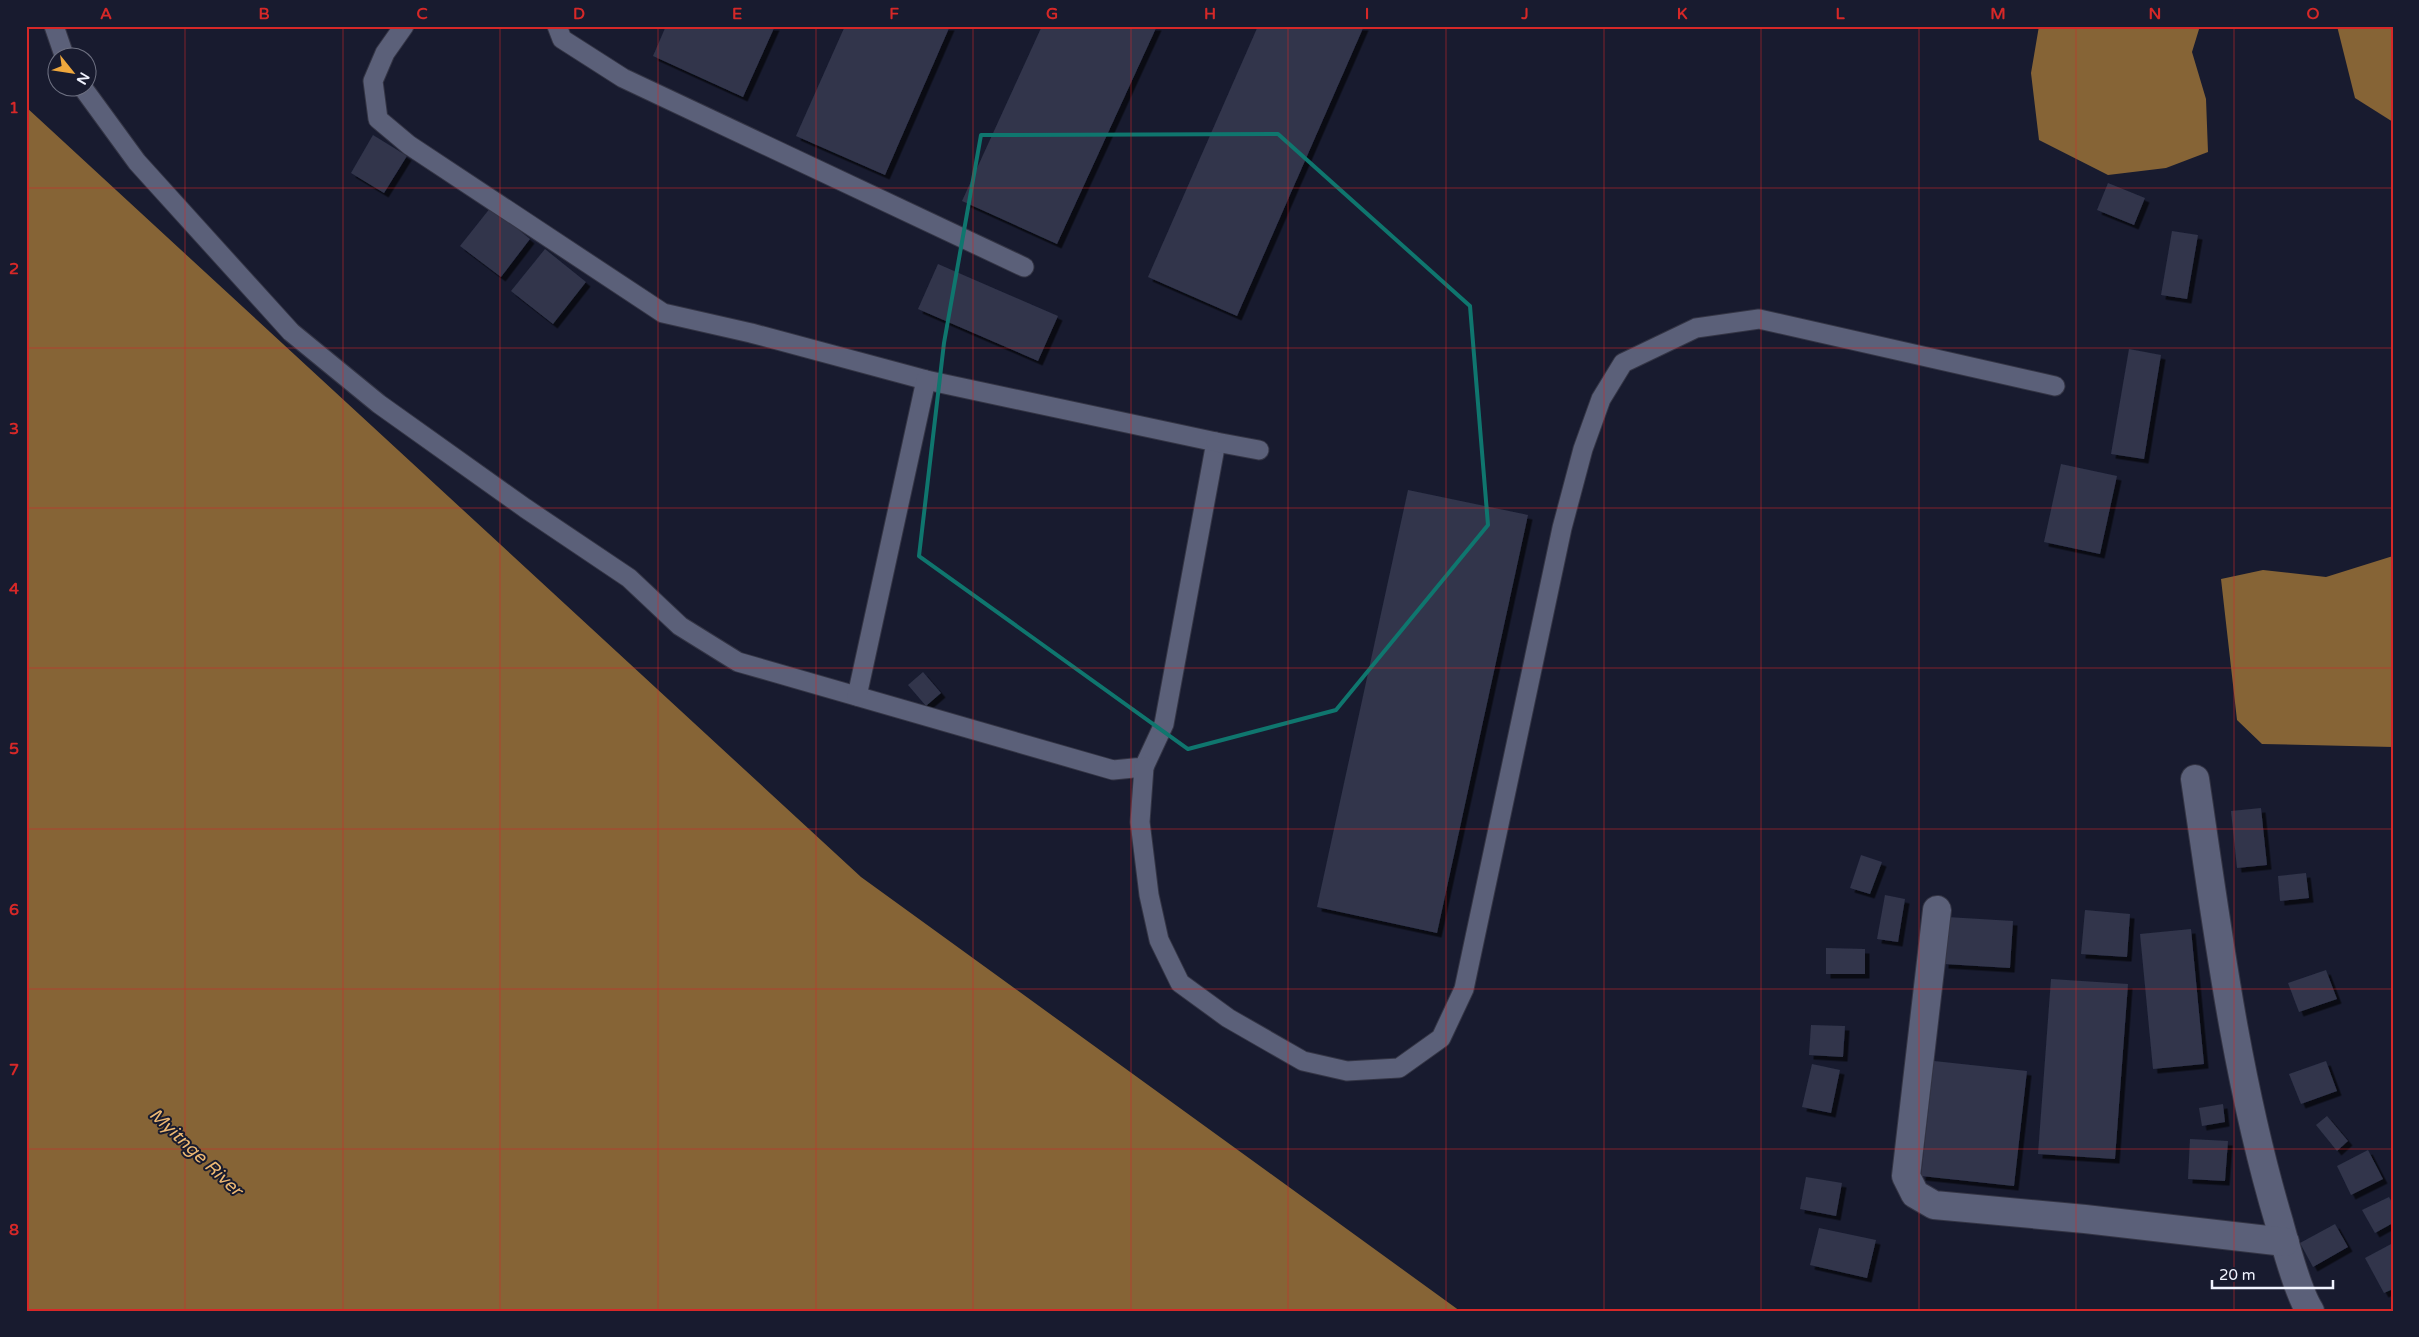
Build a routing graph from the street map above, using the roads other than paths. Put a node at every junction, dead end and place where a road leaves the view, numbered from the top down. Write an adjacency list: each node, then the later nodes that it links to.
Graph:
1 (54, 26): 4 (lane)
2 (404, 26): 7 (lane)
3 (557, 26): 6 (lane)
4 (62, 48)
5 (90, 98): 11 (lane)
6 (1024, 267)
7 (926, 380): 9 (lane); 11 (lane)
8 (2055, 386): 12 (lane)
9 (1216, 442): 10 (lane); 12 (lane)
10 (1259, 450)
11 (857, 696): 12 (lane)
12 (1144, 766)
13 (2196, 779): 15 (street)
14 (1937, 910): 15 (street)
15 (2285, 1242): 16 (street)
16 (2305, 1309)

